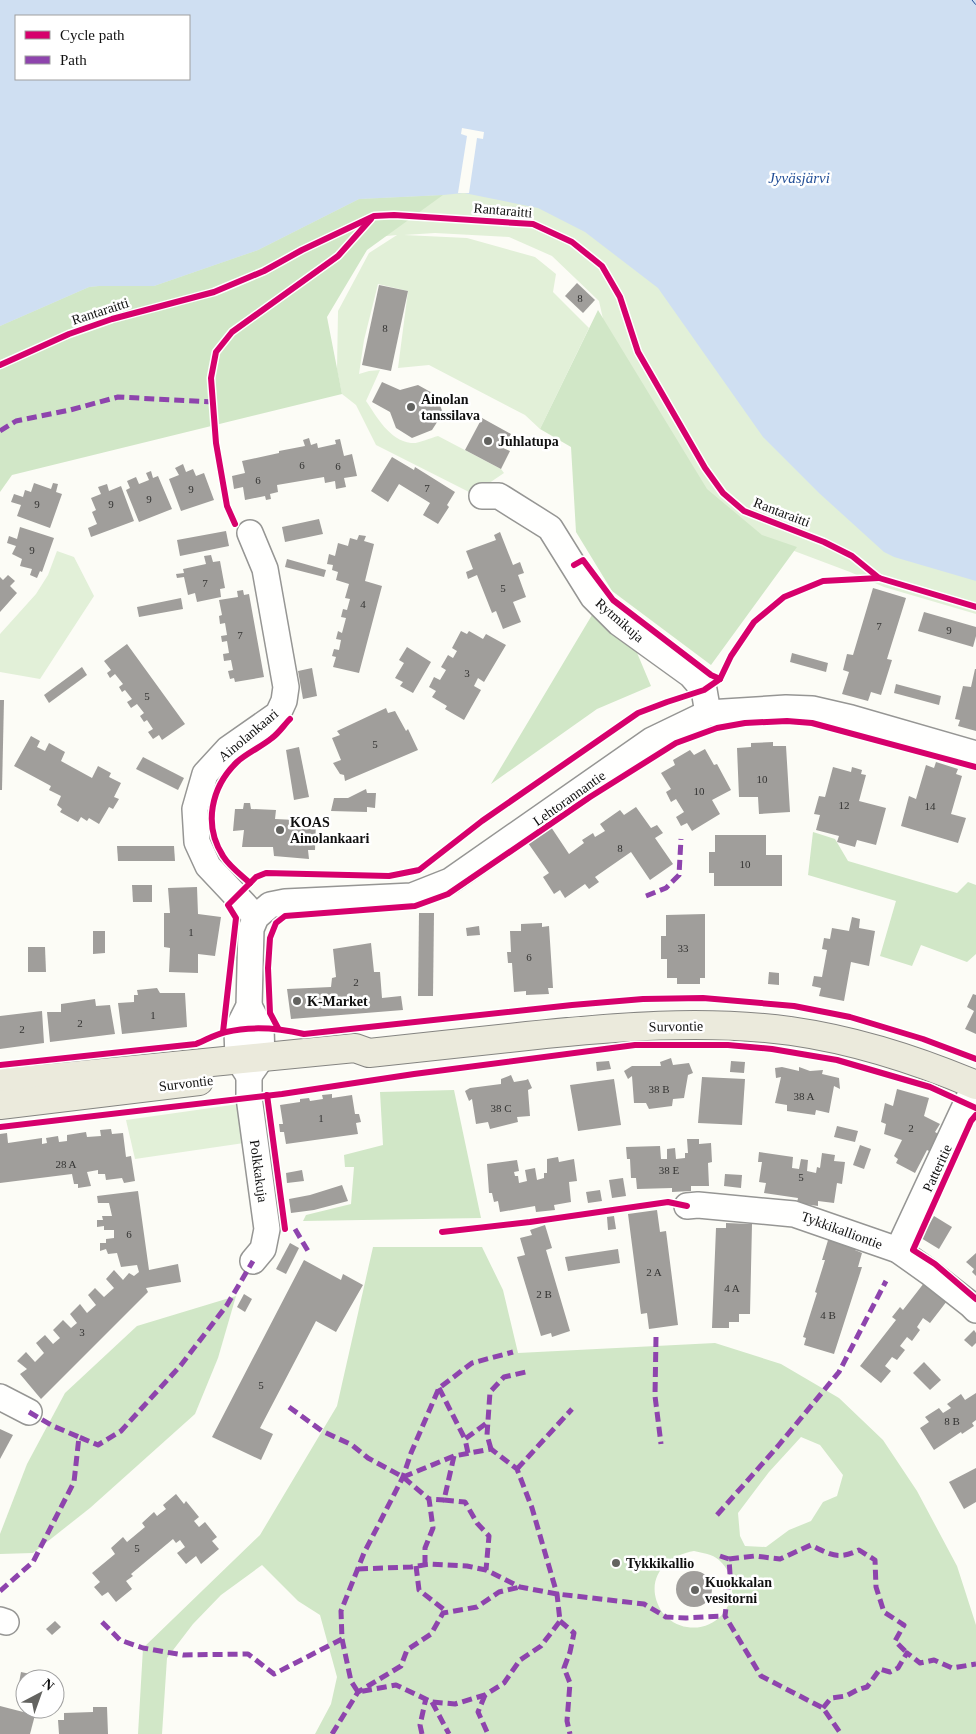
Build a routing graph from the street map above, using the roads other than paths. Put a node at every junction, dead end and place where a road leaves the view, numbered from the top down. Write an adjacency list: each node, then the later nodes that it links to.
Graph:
1 (482, 496): 3 (street, Rytmikuja)
2 (250, 533): 5 (street, Ainolankaari)
3 (708, 713): 4 (street, Lehtorannantie); 5 (street, Lehtorannantie)
4 (976, 754)
5 (256, 916): 6 (street)
6 (250, 1064): 7 (main road, Survontie); 8 (main road, Survontie); 9 (main road, Survontie); 12 (street, Polkkakuja)
7 (0, 1082)
8 (976, 1085): 11 (street, Patteritie)
9 (0, 1105)
10 (687, 1206): 11 (street, Tykkikalliontie)
11 (898, 1250): 13 (street, Tykkikalliontie)
12 (253, 1261)
13 (976, 1310)
14 (0, 1397): 15 (street)
15 (29, 1412)

